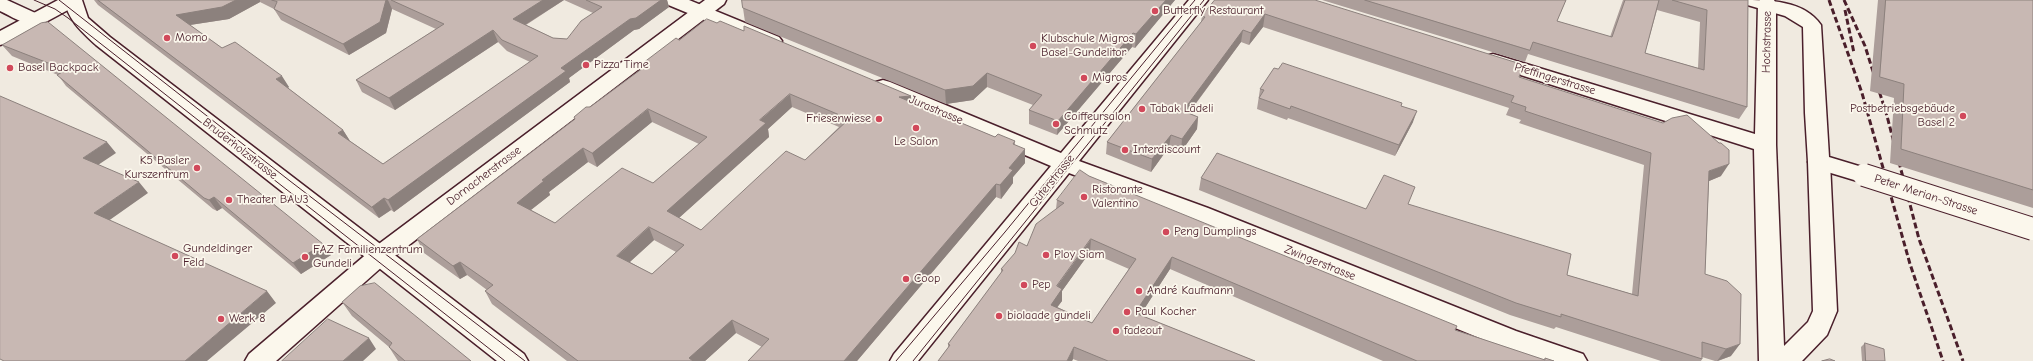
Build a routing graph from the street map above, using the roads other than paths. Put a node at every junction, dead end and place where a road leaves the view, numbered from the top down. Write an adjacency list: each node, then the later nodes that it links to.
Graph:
1 (73, 0): 7 (street); 16 (street, Bruderholzstrasse)
2 (673, 0): 6 (street)
3 (1199, 0): 14 (street, Güterstrasse)
4 (1759, 2): 12 (street, Hochstrasse); 13 (street, Hochstrasse)
5 (0, 4): 7 (street)
6 (710, 6): 9 (street); 16 (street, Dornacherstrasse)
7 (35, 20): 8 (street)
8 (0, 39)
9 (790, 49)
10 (1479, 56): 12 (street, Pfeffingerstrasse)
11 (864, 80): 14 (street, Jurastrasse)
12 (1765, 145): 21 (street, Hochstrasse)
13 (1819, 162): 15 (street, Peter Merian-Strasse, bridge); 22 (street, Hochstrasse)
14 (1066, 164): 19 (street, Güterstrasse); 20 (street, Zwingerstrasse)
15 (2033, 229)
16 (381, 255): 17 (street, Dornacherstrasse); 18 (street, Bruderholzstrasse)
17 (258, 361)
18 (515, 361)
19 (904, 361)
20 (1574, 361)
21 (1772, 361)
22 (1786, 361)

